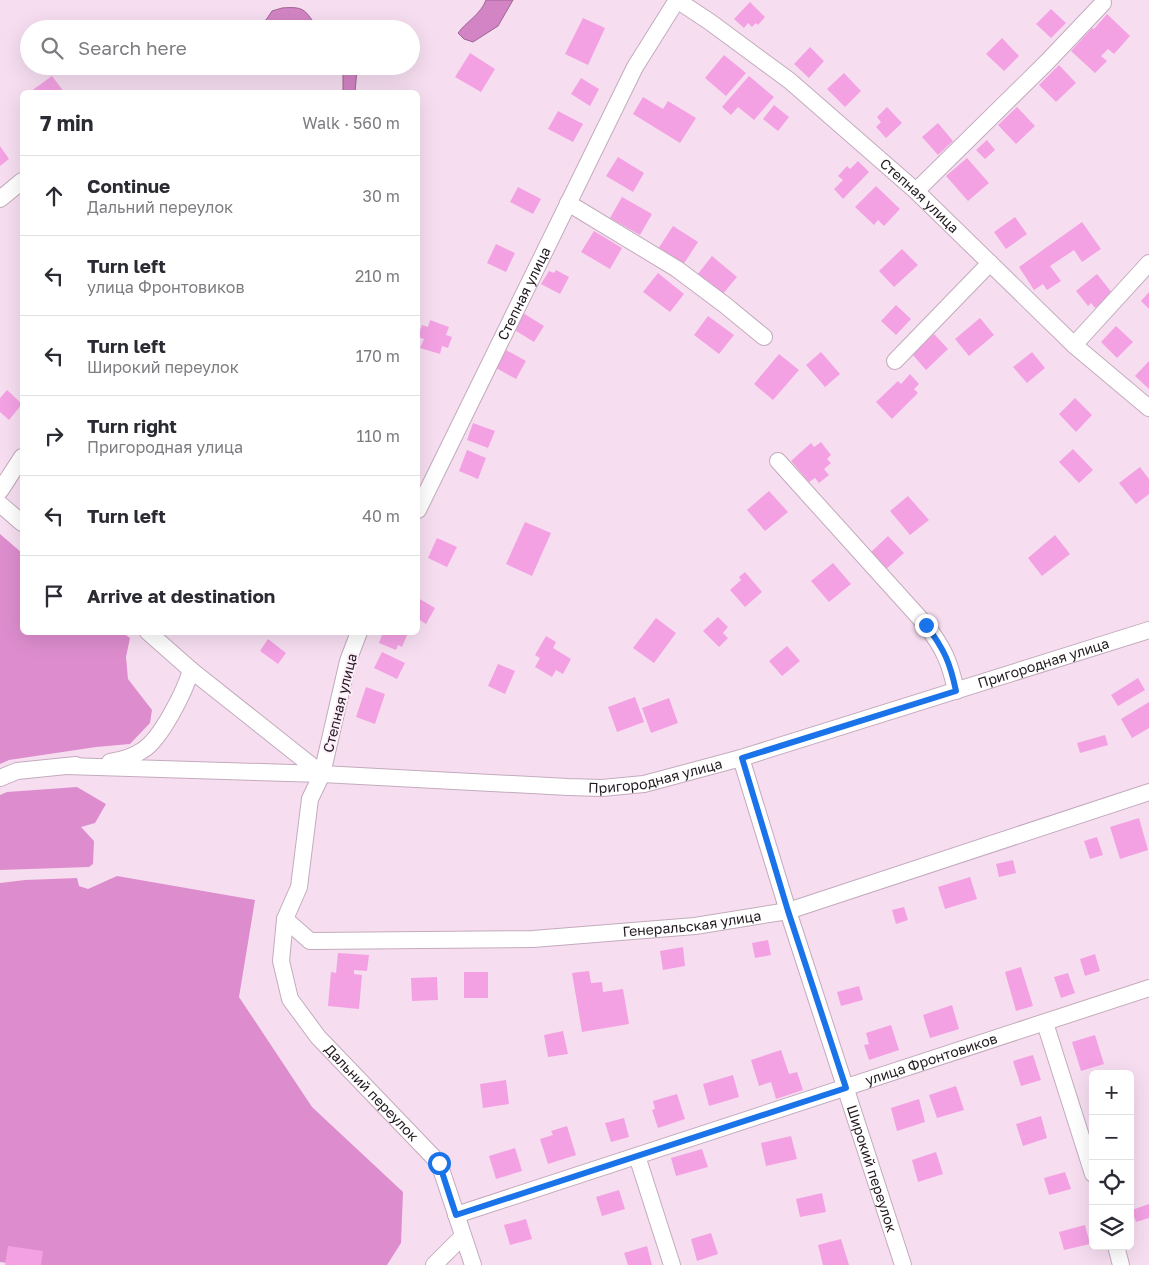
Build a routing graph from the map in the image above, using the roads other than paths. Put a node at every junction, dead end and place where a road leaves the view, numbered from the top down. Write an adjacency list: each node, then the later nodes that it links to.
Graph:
1 (677, 0): 4 (street, Степная улица); 6 (street, Степная улица)
2 (1103, 4): 4 (street)
3 (20, 183): 5 (street)
4 (916, 191): 7 (street, Степная улица)
5 (0, 199)
6 (568, 203): 9 (street); 17 (street, Степная улица)
7 (990, 263): 10 (street, Степная улица); 11 (street)
8 (1149, 263): 10 (street)
9 (764, 337)
10 (1074, 345): 12 (street, Степная улица)
11 (895, 362)
12 (1149, 408)
13 (20, 460): 15 (street)
14 (778, 461): 23 (street)
15 (0, 491)
16 (0, 504): 18 (street)
17 (420, 506)
18 (20, 522)
19 (1149, 630): 23 (street, Пригородная улица)
20 (151, 635): 22 (street)
21 (358, 635): 26 (street, Степная улица)
22 (191, 670): 25 (street); 26 (street)
23 (956, 691): 24 (street, Пригородная улица)
24 (742, 758): 26 (street, Пригородная улица); 29 (street, Широкий переулок)
25 (66, 766): 26 (street, Пригородная улица); 27 (street)
26 (322, 774): 30 (street, Степная улица)
27 (0, 778)
28 (1149, 792): 29 (street, Генеральская улица)
29 (788, 911): 30 (street, Генеральская улица); 33 (street, Широкий переулок)
30 (285, 919): 36 (street, Дальний переулок)
31 (1149, 988): 32 (street, улица Фронтовиков)
32 (1045, 1023): 33 (street, улица Фронтовиков); 35 (street)
33 (846, 1088): 34 (street, улица Фронтовиков); 42 (street, Широкий переулок)
34 (636, 1156): 36 (street, улица Фронтовиков); 41 (street)
35 (1089, 1161)
36 (456, 1215): 37 (street, Дальний переулок)
37 (463, 1236): 39 (street); 40 (street, Дальний переулок)
38 (1117, 1250): 43 (street)
39 (434, 1265)
40 (472, 1265)
41 (672, 1265)
42 (903, 1265)
43 (1122, 1265)

